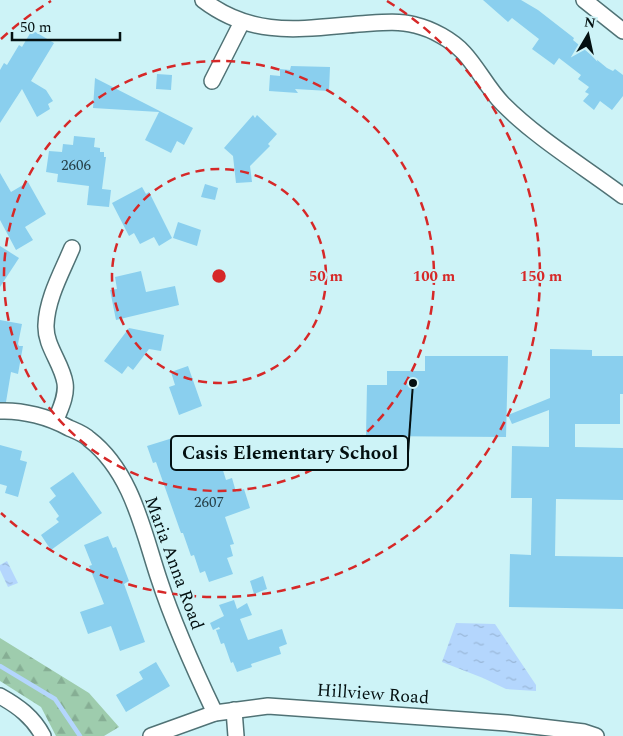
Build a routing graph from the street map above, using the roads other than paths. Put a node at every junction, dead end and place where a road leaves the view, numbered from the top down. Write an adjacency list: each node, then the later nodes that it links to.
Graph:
1 (203, 0): 3 (street)
2 (584, 0): 4 (street)
3 (242, 22): 5 (street); 6 (street)
4 (623, 31)
5 (212, 81)
6 (623, 196)
7 (72, 248): 9 (street)
8 (0, 411): 9 (street, Maria Anna Road)
9 (56, 420): 12 (street, Maria Anna Road)
10 (0, 696): 13 (street)
11 (234, 710): 12 (street, Hillview Road); 15 (street); 16 (street, Hillview Road)
12 (215, 713): 14 (street, Hillview Road)
13 (43, 736)
14 (151, 736)
15 (236, 736)
16 (596, 736)

